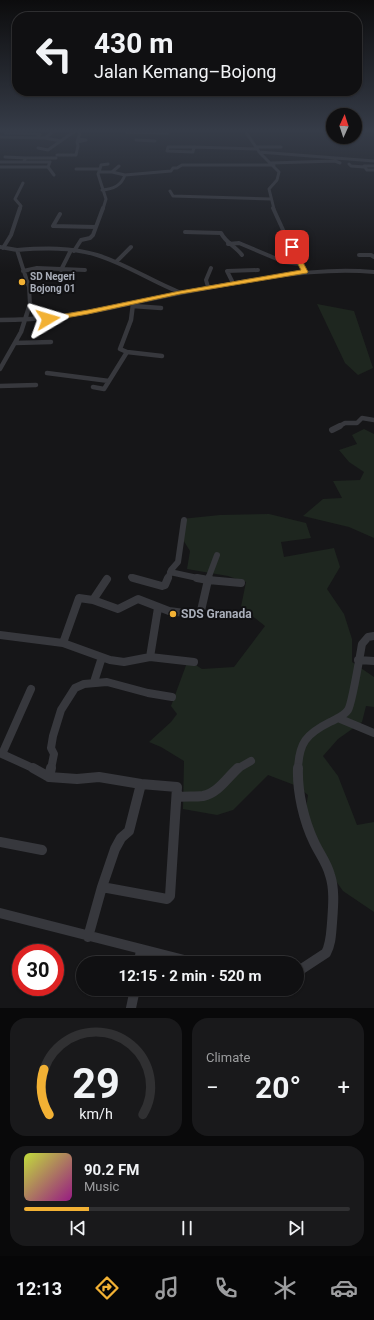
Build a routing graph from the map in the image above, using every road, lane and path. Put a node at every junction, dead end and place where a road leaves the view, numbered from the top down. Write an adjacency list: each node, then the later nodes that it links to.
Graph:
1 (100, 178): 5 (street)
2 (124, 178): 5 (street)
3 (277, 178): 7 (street)
4 (23, 183): 12 (street)
5 (102, 190): 9 (street)
6 (170, 191): 7 (street)
7 (271, 199): 20 (street)
8 (60, 214): 9 (street)
9 (96, 227): 15 (street)
10 (185, 232): 11 (street)
11 (228, 244): 16 (street); 20 (street)
12 (1, 247): 14 (street)
13 (131, 247): 19 (street)
14 (18, 250): 15 (street); 25 (street)
15 (72, 251): 19 (street); 22 (street)
16 (242, 255)
17 (359, 255): 18 (street)
18 (374, 257)
19 (116, 262): 30 (street)
20 (300, 264): 26 (street)
21 (211, 268): 29 (street)
22 (61, 270): 23 (street); 25 (street)
23 (85, 270)
24 (258, 270): 28 (street)
25 (23, 271): 34 (street)
26 (305, 272): 27 (street); 28 (street)
27 (374, 272)
28 (233, 283): 29 (street)
29 (208, 287): 30 (street)
30 (180, 292): 31 (street)
31 (133, 305): 32 (street); 34 (street); 37 (street)
32 (161, 308)
33 (0, 320): 34 (street)
34 (25, 321): 36 (street)
35 (51, 342): 36 (street)
36 (15, 343): 39 (street)
37 (127, 352): 38 (street); 41 (street)
38 (162, 356)
39 (0, 369)
40 (46, 373): 41 (street)
41 (108, 381): 44 (street)
42 (36, 385): 43 (street)
43 (0, 386)
44 (93, 387)
45 (374, 420): 46 (street)
46 (332, 430)
47 (184, 520): 49 (street)
48 (217, 555): 52 (street)
49 (170, 572): 50 (street); 52 (street)
50 (131, 577)
51 (107, 579): 54 (street)
52 (208, 580): 53 (street); 55 (street)
53 (241, 583)
54 (94, 600): 55 (street); 58 (street)
55 (158, 608): 60 (street)
56 (0, 635): 58 (street)
57 (374, 636): 61 (street)
58 (63, 643): 59 (street)
59 (102, 657): 60 (street); 64 (street)
60 (150, 657): 63 (street)
61 (358, 660): 62 (street); 67 (street)
62 (374, 661)
63 (194, 662)
64 (94, 682): 66 (street); 71 (street)
65 (31, 689): 69 (street)
66 (172, 697)
67 (338, 718): 68 (street); 82 (street)
68 (374, 733)
69 (1, 756): 71 (street)
70 (251, 761): 73 (street)
71 (49, 777): 72 (street)
72 (141, 784): 73 (street); 76 (street)
73 (177, 797): 76 (street)
74 (0, 842): 75 (street)
75 (42, 850)
76 (102, 887): 78 (street)
77 (0, 914): 78 (street)
78 (88, 937): 79 (street)
79 (141, 949): 80 (street); 81 (street)
80 (140, 956)
81 (168, 956)
82 (304, 967)
83 (133, 996): 84 (street)
84 (131, 1008)

